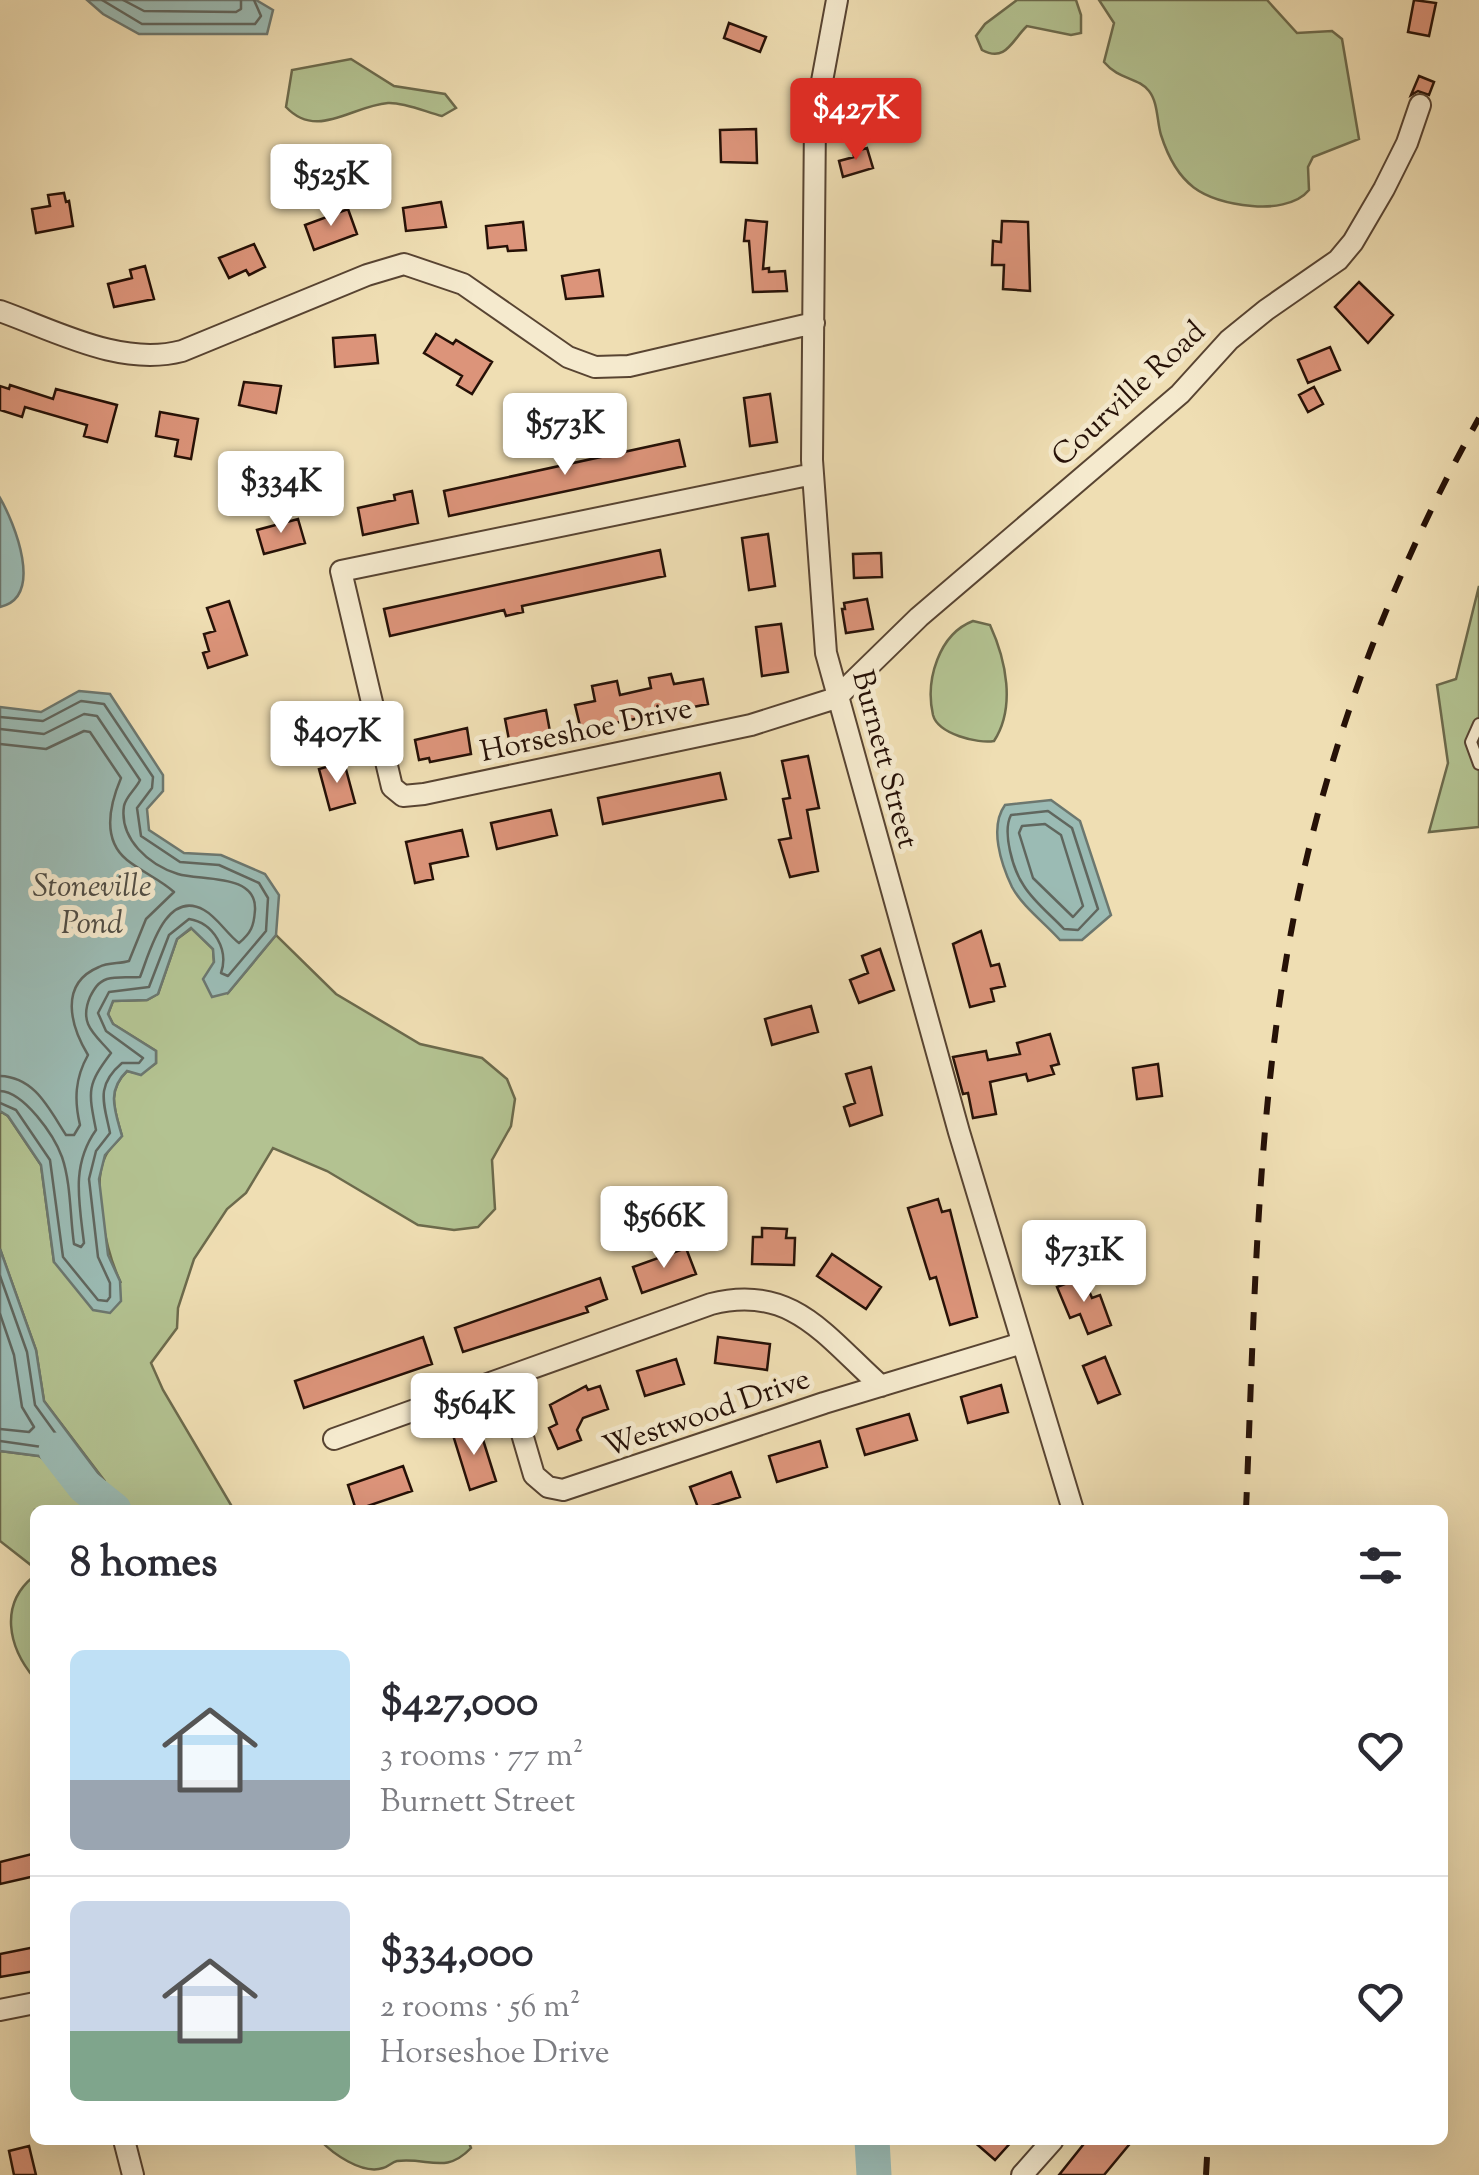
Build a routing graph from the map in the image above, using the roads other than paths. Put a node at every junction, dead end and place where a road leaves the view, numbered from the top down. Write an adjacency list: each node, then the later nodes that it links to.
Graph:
1 (837, 0): 4 (street, Burnett Street)
2 (1420, 105): 6 (street, Courville Road)
3 (0, 311): 4 (street)
4 (814, 323): 5 (street, Burnett Street)
5 (813, 474): 6 (street, Burnett Street); 6 (street, Horseshoe Drive)
6 (836, 698): 9 (street, Burnett Street)
7 (1479, 724): 8 (lane)
8 (1479, 764)
9 (1022, 1342): 11 (street, Westwood Drive); 13 (street, Burnett Street)
10 (506, 1379): 11 (street, Westwood Drive); 11 (street, Westwood Drive); 12 (street, Westwood Drive)
11 (881, 1386)
12 (334, 1440)
13 (1071, 1505)
14 (30, 2004): 15 (street)
15 (0, 2010)
16 (125, 2145): 18 (street)
17 (1049, 2145): 19 (street)
18 (133, 2175)
19 (1022, 2175)

